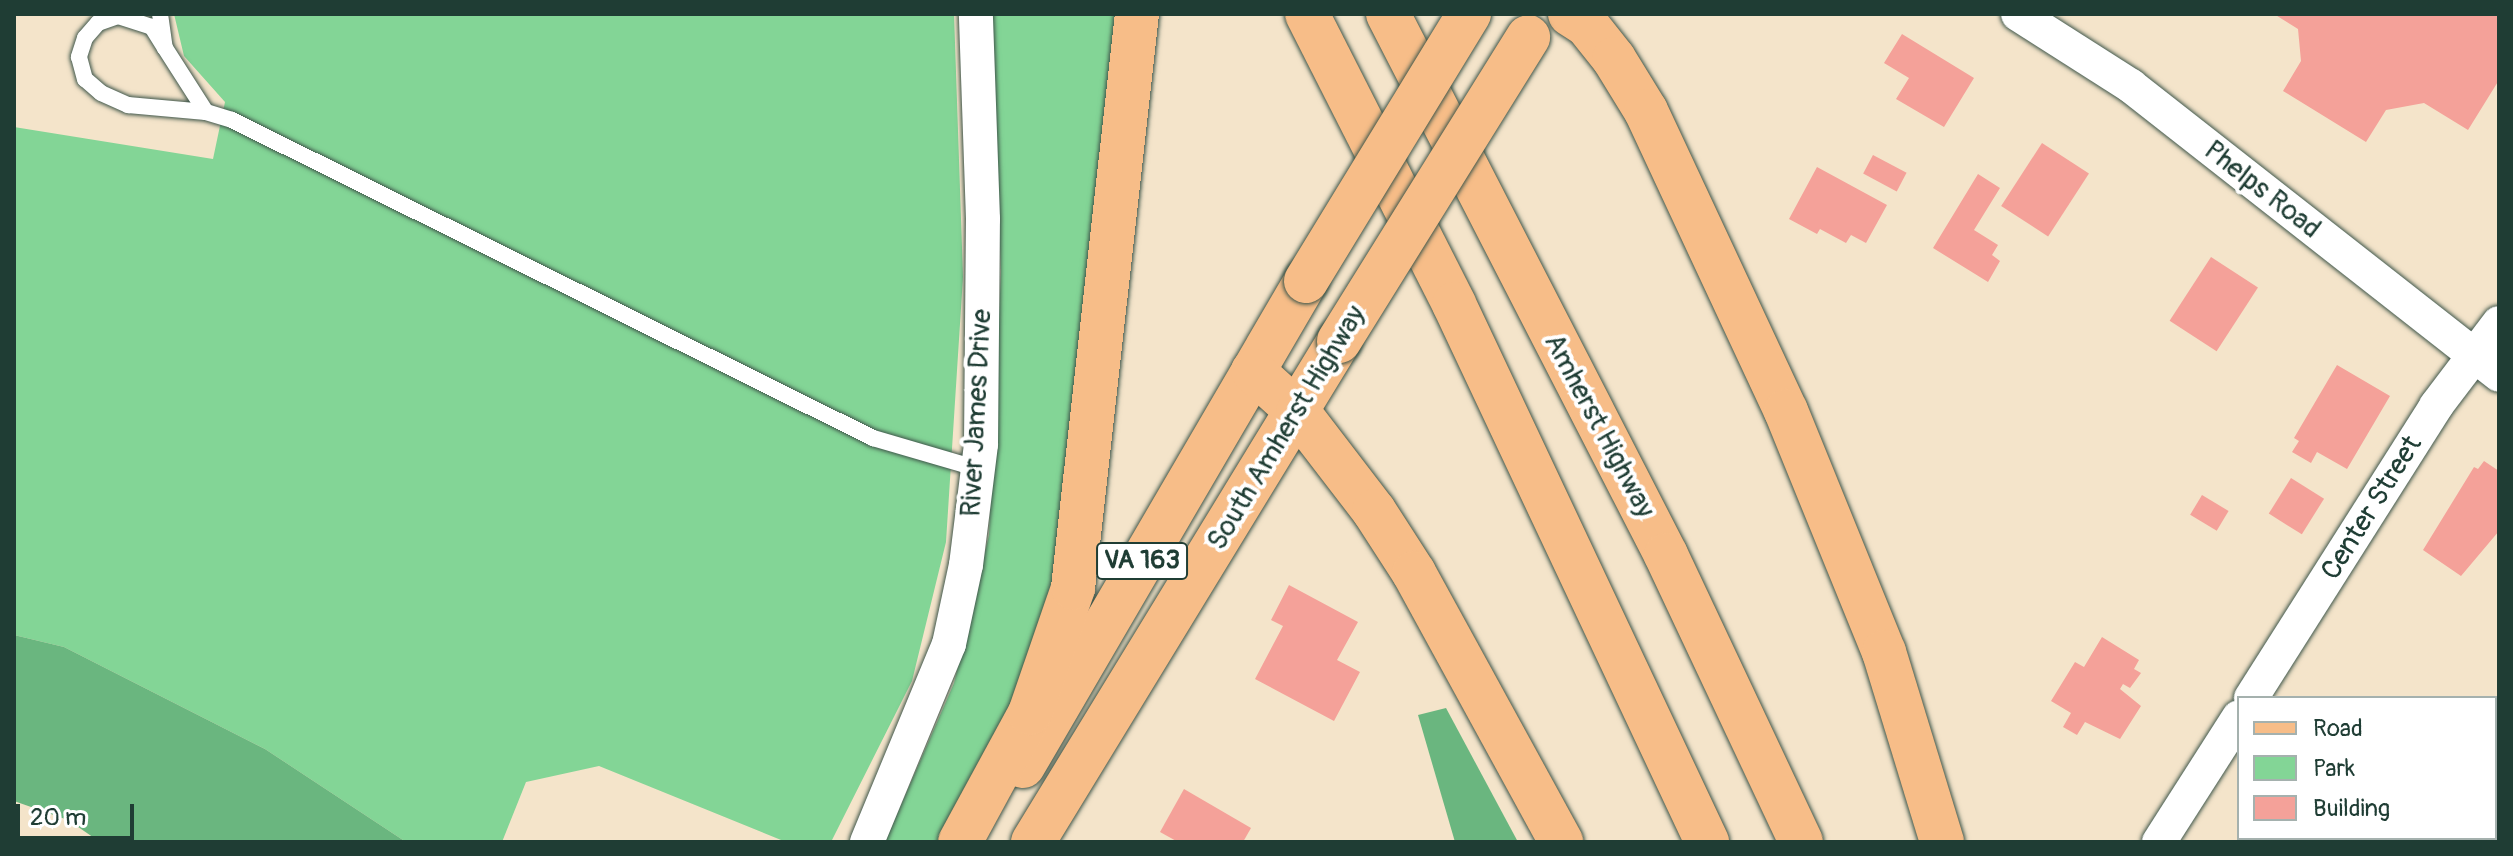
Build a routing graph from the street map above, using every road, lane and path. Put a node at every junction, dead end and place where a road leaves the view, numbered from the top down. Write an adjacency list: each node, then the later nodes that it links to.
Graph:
1 (160, 14): 10 (lane)
2 (976, 14): 16 (street, River James Drive)
3 (1137, 14): 20 (main road)
4 (1307, 14): 24 (main road)
5 (1388, 14): 25 (main road, Amherst Highway)
6 (1469, 14): 14 (main road, South Amherst Highway / VA 163, bridge)
7 (1570, 14): 26 (main road)
8 (2018, 14): 13 (street, Phelps Road)
9 (1535, 26): 15 (main road, South Amherst Highway / VA 163, bridge)
10 (165, 48): 11 (lane); 11 (lane)
11 (206, 112): 16 (lane)
12 (2499, 323): 13 (street, Center Street)
13 (2486, 366): 17 (street, Center Street)
14 (1253, 371): 15 (main road); 21 (main road, South Amherst Highway / VA 163)
15 (1298, 412): 22 (main road, South Amherst Highway / VA 163); 23 (main road)
16 (979, 469): 19 (street, River James Drive)
17 (2254, 696)
18 (2237, 722): 27 (street, Center Street)
19 (867, 842)
20 (960, 842)
21 (979, 842)
22 (1033, 842)
23 (1561, 842)
24 (1707, 842)
25 (1801, 842)
26 (1942, 842)
27 (2159, 842)

